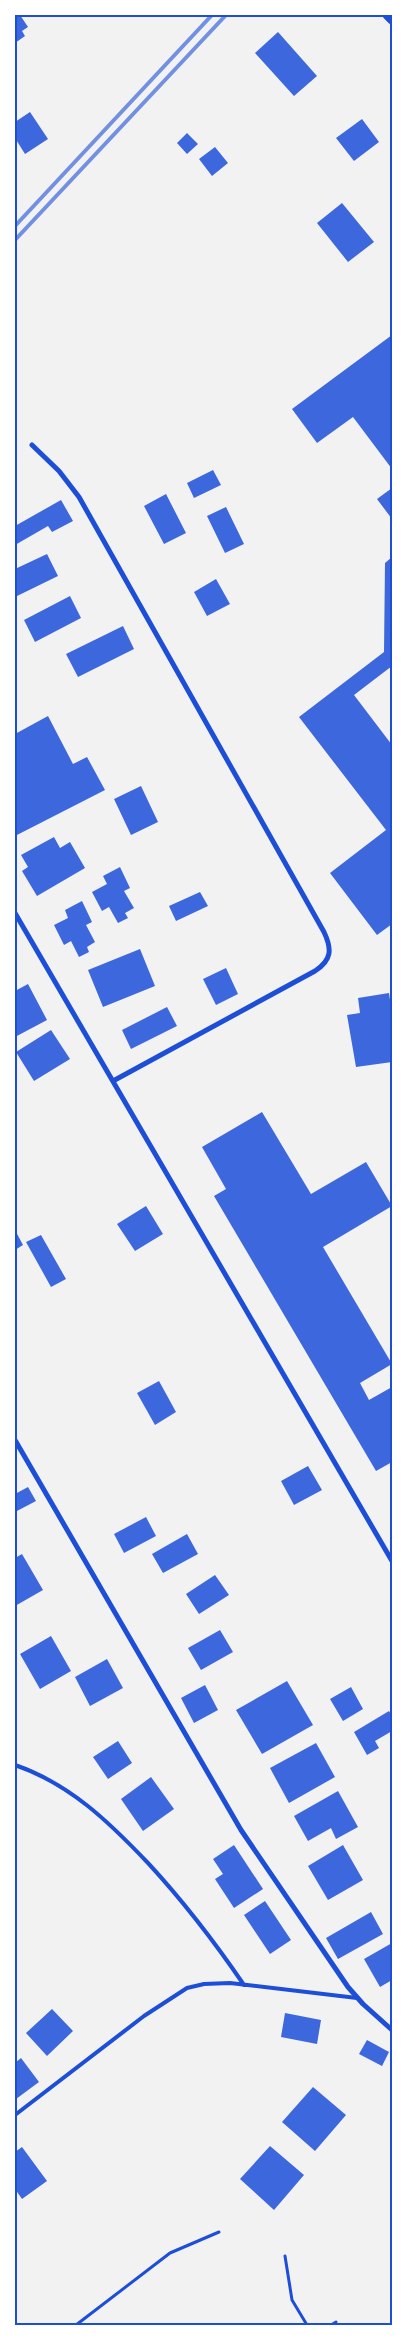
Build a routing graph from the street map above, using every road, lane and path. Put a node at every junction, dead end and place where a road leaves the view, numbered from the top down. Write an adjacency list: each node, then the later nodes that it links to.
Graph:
1 (387, 15): 2 (street)
2 (392, 20)
3 (32, 445): 5 (street)
4 (15, 913): 5 (street)
5 (113, 1081): 7 (street)
6 (15, 1440): 10 (street)
7 (392, 1561)
8 (15, 1765): 9 (lane)
9 (244, 1985): 10 (lane); 12 (lane)
10 (357, 1998): 11 (street)
11 (392, 2030)
12 (15, 2115)
13 (220, 2232): 16 (path)
14 (285, 2256): 17 (path)
15 (336, 2322): 18 (path)
16 (76, 2325)
17 (307, 2325)
18 (331, 2325)

